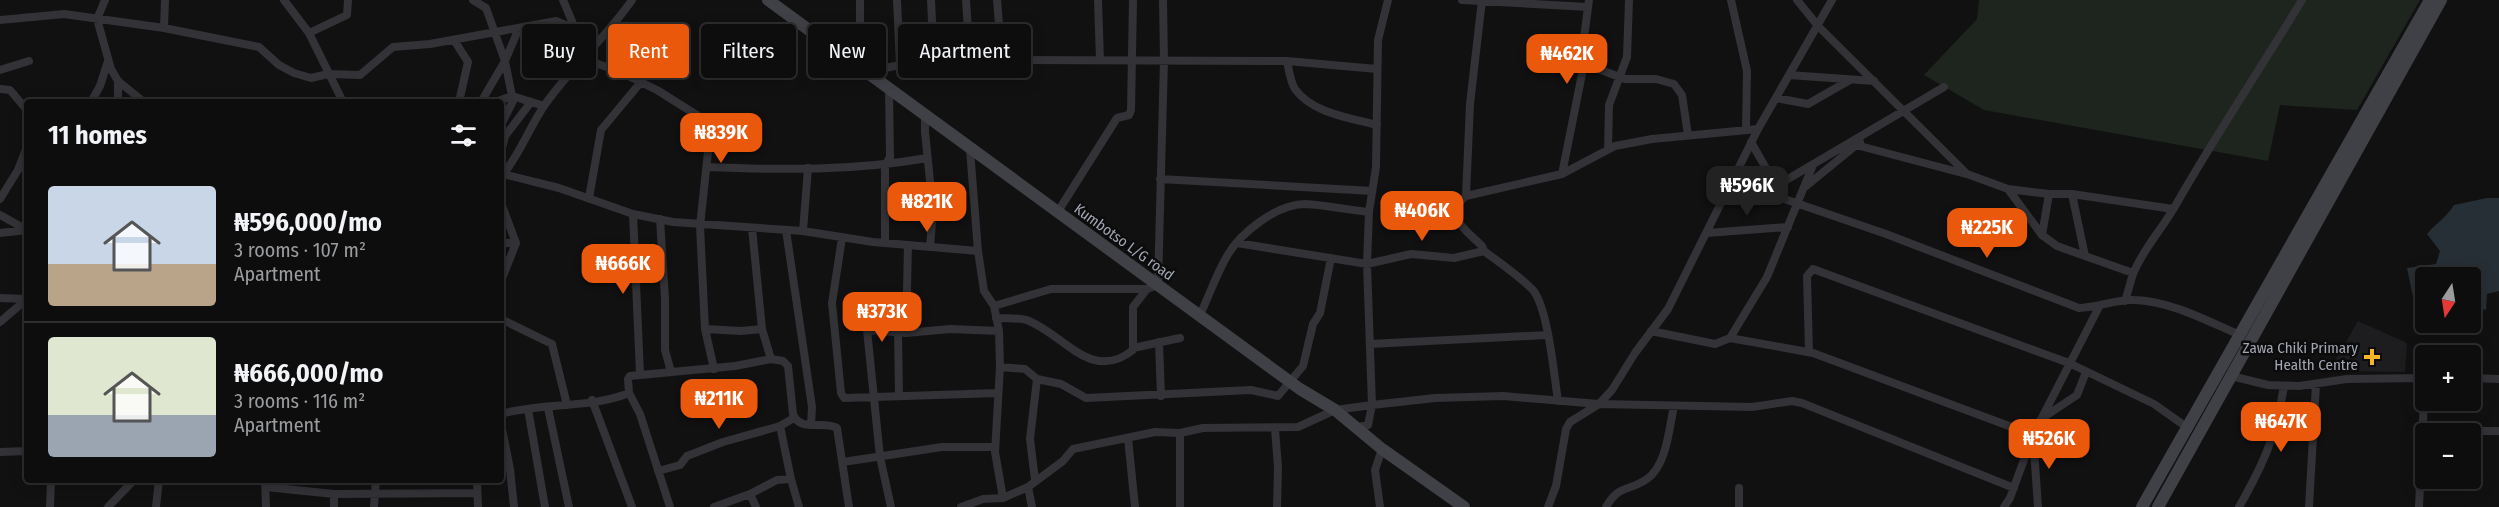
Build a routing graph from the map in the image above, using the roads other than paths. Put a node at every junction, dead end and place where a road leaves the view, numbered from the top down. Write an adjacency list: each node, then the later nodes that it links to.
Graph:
1 (105, 0): 28 (street)
2 (165, 0): 40 (street)
3 (284, 0): 43 (street)
4 (348, 0): 43 (street)
5 (473, 0): 44 (street)
6 (563, 0): 32 (street)
7 (632, 0): 46 (street)
8 (768, 0): 42 (street, Kumbotso L/G road)
9 (860, 0): 33 (street)
10 (897, 0): 34 (street)
11 (931, 0): 35 (street)
12 (966, 0): 36 (street)
13 (997, 0): 37 (street)
14 (1098, 0): 49 (street)
15 (1133, 0): 50 (street)
16 (1163, 0): 51 (street)
17 (1388, 0): 57 (street)
18 (1462, 0): 26 (street)
19 (1629, 0): 61 (street)
20 (1731, 0): 89 (street)
21 (1797, 0): 38 (street)
22 (1832, 0): 38 (street)
23 (2302, 0): 119 (street)
24 (2430, 0): 167 (street)
25 (2441, 0): 181 (street)
26 (1482, 1): 27 (street); 114 (street)
27 (1588, 4): 55 (street)
28 (97, 19): 29 (street); 40 (street); 47 (street)
29 (0, 20)
30 (540, 24): 31 (street)
31 (563, 24)
32 (573, 24)
33 (861, 24)
34 (898, 24)
35 (932, 24)
36 (968, 24)
37 (999, 24)
38 (1818, 26): 60 (street); 66 (street)
39 (522, 27): 41 (street)
40 (164, 28): 59 (street)
41 (519, 28): 44 (street); 54 (street)
42 (808, 29)
43 (309, 33): 59 (street)
44 (494, 33): 45 (street); 54 (street)
45 (454, 40): 59 (street); 77 (street)
46 (596, 43)
47 (108, 60): 65 (street); 73 (street)
48 (1031, 60): 49 (street)
49 (1100, 60): 50 (street)
50 (1133, 60): 51 (street); 122 (street)
51 (1164, 60): 53 (street); 106 (street)
52 (28, 61): 58 (street)
53 (1287, 61): 57 (street); 87 (street)
54 (505, 62): 71 (street); 78 (street)
55 (1582, 63): 61 (street); 103 (street)
56 (596, 64): 67 (street)
57 (1377, 69): 87 (street)
58 (0, 70)
59 (328, 74): 76 (street)
60 (1789, 75): 64 (street); 72 (street)
61 (1618, 77): 90 (street); 94 (street)
62 (566, 78): 82 (street)
63 (875, 78): 69 (street, Kumbotso L/G road)
64 (1851, 80): 66 (street); 72 (street)
65 (118, 81): 74 (street); 75 (street)
66 (1874, 81): 83 (street)
67 (640, 82): 100 (street); 115 (street)
68 (1944, 87): 83 (street)
69 (889, 88): 84 (street, Kumbotso L/G road); 99 (street)
70 (0, 89): 81 (street)
71 (514, 97): 79 (street); 80 (street); 85 (street)
72 (1776, 98): 88 (street)
73 (93, 99)
74 (118, 99)
75 (140, 99)
76 (341, 99)
77 (460, 99)
78 (483, 99)
79 (504, 100)
80 (531, 102): 82 (street); 91 (street)
81 (24, 106)
82 (544, 106): 102 (street)
83 (1904, 111): 86 (street); 104 (street)
84 (925, 115): 95 (street, Kumbotso L/G road); 97 (street)
85 (504, 119)
86 (1884, 123): 93 (street); 98 (street)
87 (1377, 125): 110 (street)
88 (1758, 129): 89 (street); 92 (street)
89 (1746, 130): 90 (street)
90 (1688, 135): 94 (street)
91 (504, 138)
92 (1751, 142): 107 (street); 111 (street)
93 (1856, 145): 104 (street); 108 (street)
94 (1608, 149): 103 (street)
95 (970, 150): 122 (street, Kumbotso L/G road); 143 (street)
96 (24, 155): 116 (street)
97 (927, 158): 99 (street); 142 (street)
98 (1813, 165): 107 (street); 108 (street)
99 (885, 166): 101 (street); 139 (street)
100 (707, 167): 101 (street); 126 (street)
101 (807, 168): 132 (street)
102 (504, 172)
103 (1562, 174): 114 (street)
104 (1967, 174): 109 (street)
105 (504, 176): 115 (street)
106 (1160, 179): 110 (street); 150 (street)
107 (1776, 186): 117 (street)
108 (1803, 189): 118 (street)
109 (2008, 189): 112 (street); 135 (street)
110 (1372, 191): 121 (street)
111 (1728, 191): 117 (street); 134 (street)
112 (2049, 194): 113 (street); 135 (street)
113 (2072, 194): 119 (street); 145 (street)
114 (1466, 196): 144 (street)
115 (589, 198): 124 (street)
116 (0, 199)
117 (1783, 199): 118 (street)
118 (1796, 204): 127 (street); 156 (street)
119 (2173, 209): 149 (street)
120 (504, 211): 138 (street)
121 (1369, 212): 140 (street); 147 (street)
122 (1057, 213): 150 (street, Kumbotso L/G road)
123 (0, 214): 128 (street)
124 (633, 214): 125 (street); 180 (street)
125 (660, 219): 126 (street); 178 (street)
126 (700, 226): 129 (street); 161 (street)
127 (1788, 227): 134 (street); 169 (street)
128 (24, 228)
129 (752, 228): 131 (street); 162 (street)
130 (24, 230): 133 (street)
131 (786, 230): 132 (street); 206 (street)
132 (803, 231): 136 (street)
133 (0, 233)
134 (1707, 233): 164 (street)
135 (2043, 235): 145 (street)
136 (842, 238): 139 (street); 193 (street)
137 (504, 243): 138 (street)
138 (516, 243): 148 (street)
139 (885, 243): 141 (street)
140 (1238, 243): 146 (street); 157 (street)
141 (908, 245): 142 (street); 165 (street)
142 (930, 247): 143 (street)
143 (978, 251): 155 (street)
144 (1485, 251): 147 (street); 166 (street)
145 (2085, 256): 149 (street)
146 (1331, 258): 147 (street); 186 (street)
147 (1367, 264): 171 (street)
148 (504, 273)
149 (2133, 273): 153 (street)
150 (1153, 287): 155 (street); 157 (street, Kumbotso L/G road); 172 (street)
151 (0, 298): 152 (street)
152 (24, 299)
153 (2125, 301): 156 (street); 167 (street)
154 (24, 302): 160 (street)
155 (994, 306): 158 (street)
156 (2099, 307): 175 (street)
157 (1200, 315): 186 (street, Kumbotso L/G road)
158 (996, 318): 163 (street); 172 (street)
159 (504, 320): 197 (street)
160 (0, 322)
161 (705, 329): 162 (street); 177 (street)
162 (762, 329): 174 (street)
163 (999, 331): 165 (street); 176 (street)
164 (1651, 331): 169 (street); 196 (street)
165 (902, 333): 191 (street); 193 (street)
166 (1547, 335): 171 (street); 195 (street)
167 (2240, 335): 209 (street)
168 (1180, 338): 170 (street)
169 (1730, 338): 173 (street)
170 (1158, 342): 172 (street); 192 (street)
171 (1370, 344): 198 (street)
172 (1133, 348)
173 (1809, 352): 175 (street); 214 (street)
174 (771, 359): 177 (street); 204 (street)
175 (2069, 363): 179 (street); 205 (street)
176 (1000, 367): 185 (street); 190 (street)
177 (714, 369): 178 (street)
178 (671, 372): 180 (street)
179 (2086, 372): 205 (street); 209 (street)
180 (640, 374): 189 (street)
181 (2231, 376): 188 (street); 270 (street)
182 (2415, 378): 187 (street)
183 (2481, 378): 184 (street)
184 (2499, 379)
185 (1037, 380): 192 (street); 230 (street)
186 (1291, 382): 192 (street); 202 (street, Kumbotso L/G road)
187 (2316, 384): 188 (street); 272 (street)
188 (2284, 386): 271 (street)
189 (629, 393): 194 (street); 223 (street)
190 (998, 393): 191 (street); 217 (street)
191 (899, 396): 193 (street)
192 (1161, 396)
193 (874, 397): 221 (street)
194 (592, 400): 197 (street); 250 (street)
195 (1558, 401): 196 (street); 198 (street)
196 (1599, 404): 199 (street); 264 (street)
197 (567, 405): 200 (street)
198 (1372, 405): 202 (street); 208 (street)
199 (1674, 406): 233 (street); 265 (street)
200 (548, 408): 201 (street); 249 (street)
201 (528, 410): 203 (street); 248 (street)
202 (1335, 410): 208 (street, Kumbotso L/G road); 210 (street)
203 (504, 414)
204 (794, 418): 206 (street); 207 (street)
205 (2041, 420): 214 (street)
206 (811, 425): 222 (street)
207 (780, 426): 223 (street); 224 (street)
208 (1358, 428): 218 (street, Kumbotso L/G road)
209 (2188, 428): 269 (street)
210 (1275, 429): 213 (street); 261 (street)
211 (2481, 431): 212 (street)
212 (2499, 431)
213 (1180, 433): 215 (street); 260 (street)
214 (2033, 435): 233 (street); 268 (street)
215 (1128, 438): 230 (street); 259 (street)
216 (504, 439): 247 (street)
217 (995, 447): 221 (street); 239 (street)
218 (1382, 449): 262 (street); 263 (street, Kumbotso L/G road)
219 (24, 451): 220 (street)
220 (0, 452)
221 (880, 457): 222 (street); 256 (street)
222 (843, 462): 255 (street)
223 (658, 471): 251 (street)
224 (791, 479): 238 (street); 254 (street)
225 (51, 483): 240 (street)
226 (131, 483): 241 (street)
227 (159, 483): 242 (street)
228 (376, 483): 235 (street)
229 (477, 483): 237 (street)
230 (1032, 483): 239 (street); 258 (street)
231 (266, 484): 236 (street); 243 (street)
232 (1739, 488): 266 (street)
233 (2013, 488): 267 (street)
234 (2421, 489): 273 (street)
235 (374, 492): 236 (street); 237 (street); 245 (street)
236 (334, 494): 244 (street)
237 (477, 494): 246 (street)
238 (750, 494): 252 (street); 253 (street)
239 (1003, 498): 257 (street)
240 (50, 507)
241 (108, 507)
242 (156, 507)
243 (266, 507)
244 (334, 507)
245 (374, 507)
246 (478, 507)
247 (514, 507)
248 (545, 507)
249 (569, 507)
250 (632, 507)
251 (670, 507)
252 (714, 507)
253 (756, 507)
254 (799, 507)
255 (849, 507)
256 (891, 507)
257 (961, 507)
258 (1032, 507)
259 (1135, 507)
260 (1180, 507)
261 (1277, 507)
262 (1380, 507)
263 (1464, 507)
264 (1548, 507)
265 (1606, 507)
266 (1739, 507)
267 (2004, 507)
268 (2038, 507)
269 (2142, 507)
270 (2158, 507)
271 (2240, 507)
272 (2309, 507)
273 (2419, 507)

